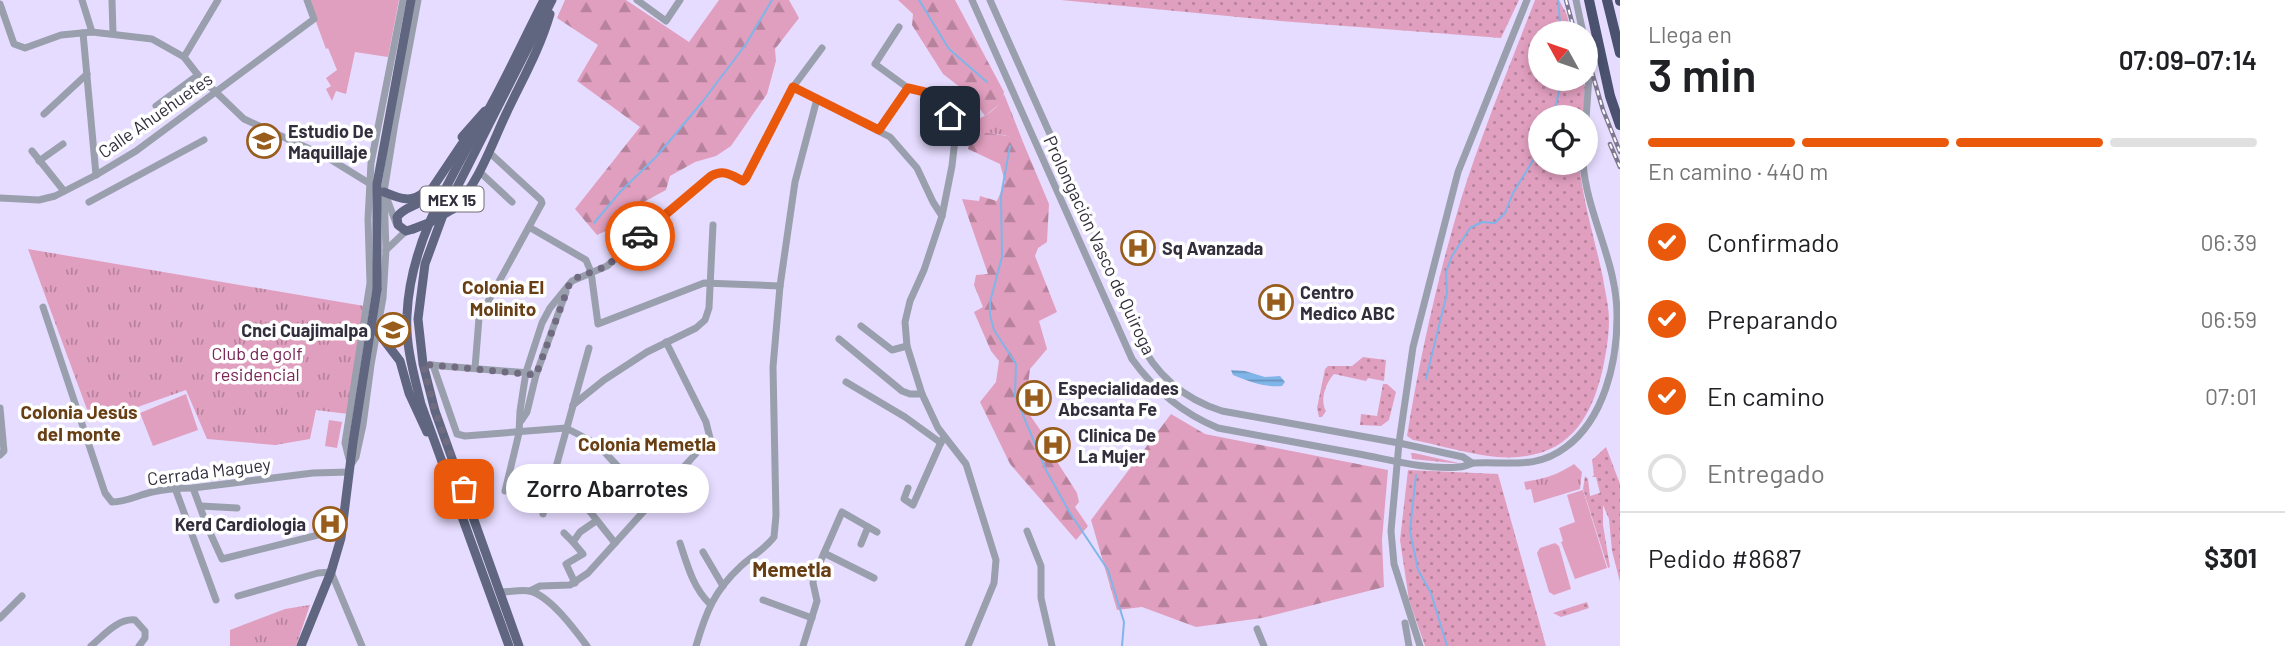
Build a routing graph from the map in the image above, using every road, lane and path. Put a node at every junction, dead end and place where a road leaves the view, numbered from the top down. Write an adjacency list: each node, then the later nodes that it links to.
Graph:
1 (82, 0): 20 (street)
2 (112, 0): 21 (street)
3 (218, 0): 24 (street)
4 (307, 0): 29 (street, Calle Ahuehuetes)
5 (402, 0): 37 (street)
6 (411, 0): 92 (main road, bridge)
7 (418, 0): 38 (street)
8 (680, 0): 16 (street)
9 (972, 0): 34 (street, Prolongación Vasco de Quiroga)
10 (990, 0): 32 (street, Prolongación Vasco de Quiroga)
11 (1527, 0): 87 (street)
12 (1576, 0): 18 (street)
13 (1588, 0): 39 (highway)
14 (1607, 0): 23 (highway)
15 (549, 1): 31 (main road, MEX 15); 59 (main road, bridge); 72 (main road, MEX 15)
16 (641, 1)
17 (0, 4): 20 (street)
18 (1580, 21)
19 (899, 27): 28 (street)
20 (87, 33): 21 (street); 25 (street)
21 (113, 33): 24 (street)
22 (822, 48): 27 (street)
23 (1620, 53)
24 (184, 57): 26 (street)
25 (87, 74): 35 (street); 47 (street)
26 (198, 75): 29 (street); 33 (street)
27 (793, 87): 30 (street); 61 (street)
28 (908, 88): 40 (street); 55 (street)
29 (216, 93): 47 (street, Calle Ahuehuetes); 49 (street)
30 (817, 99): 40 (street); 64 (street)
31 (492, 103): 36 (main road); 89 (main road, MEX 15)
32 (1037, 104): 34 (street); 87 (street, Prolongación Vasco de Quiroga)
33 (156, 106)
34 (1021, 111): 90 (street, Prolongación Vasco de Quiroga)
35 (44, 114)
36 (480, 116): 51 (main road); 56 (main road)
37 (381, 119): 38 (street); 49 (street)
38 (395, 123): 51 (street)
39 (1620, 125)
40 (879, 130): 55 (street)
41 (204, 140): 53 (street)
42 (63, 144): 45 (street)
43 (32, 151): 45 (street)
44 (491, 154): 58 (street)
45 (40, 161): 50 (street)
46 (482, 174): 54 (street)
47 (96, 175): 50 (street, Calle Ahuehuetes)
48 (1585, 175): 91 (street, Prolongación Vasco de Quiroga)
49 (369, 183): 51 (street); 92 (street)
50 (64, 191): 52 (street, Calle Ahuehuetes)
51 (384, 192): 56 (street); 60 (street)
52 (0, 198)
53 (89, 202)
54 (512, 202)
55 (942, 216): 70 (street)
56 (396, 223): 59 (main road)
57 (713, 225): 62 (street)
58 (529, 227): 61 (street); 74 (street)
59 (410, 230): 60 (street)
60 (386, 250): 67 (street)
61 (591, 272): 62 (street); 63 (street)
62 (710, 282): 64 (street); 69 (street)
63 (569, 285): 75 (street); 76 (street)
64 (780, 286): 117 (street)
65 (43, 307): 94 (street, Cerrada Maguey)
66 (861, 326): 70 (street)
67 (377, 331): 89 (main road); 92 (street)
68 (839, 339): 78 (street)
69 (666, 342): 79 (street); 82 (street)
70 (907, 346): 78 (street)
71 (589, 348): 79 (street)
72 (423, 364): 73 (street); 119 (main road, MEX 15)
73 (433, 365): 74 (street); 85 (street)
74 (475, 368): 75 (street)
75 (526, 372): 76 (street); 81 (street)
76 (536, 375): 81 (street)
77 (846, 383): 86 (street)
78 (922, 394): 86 (street)
79 (573, 405): 84 (street)
80 (0, 408): 88 (street)
81 (521, 421): 85 (street)
82 (706, 422): 83 (street); 109 (street)
83 (698, 427)
84 (566, 428): 85 (street); 93 (street); 101 (street)
85 (519, 433): 97 (street)
86 (943, 439): 96 (street); 138 (street)
87 (1399, 443): 90 (street); 91 (street, Prolongación Vasco de Quiroga)
88 (2, 453)
89 (443, 462): 133 (main road, MEX 15)
90 (1397, 462): 91 (street, Prolongación Vasco de Quiroga); 142 (street)
91 (1472, 463)
92 (350, 469): 95 (street, Cerrada Maguey); 104 (main road)
93 (624, 473)
94 (175, 488): 95 (street, Cerrada Maguey); 122 (street)
95 (193, 488): 98 (street)
96 (908, 488)
97 (505, 491)
98 (201, 506): 99 (street); 104 (street)
99 (237, 508)
100 (588, 509): 102 (street)
101 (543, 514)
102 (596, 521): 108 (street); 109 (street)
103 (868, 527): 106 (street); 111 (street); 113 (street)
104 (342, 529): 114 (main road)
105 (1027, 531): 139 (street)
106 (877, 532)
107 (565, 533): 108 (street)
108 (573, 542): 116 (street)
109 (615, 543): 116 (street)
110 (680, 543): 124 (street)
111 (861, 544)
112 (703, 552): 117 (street)
113 (824, 553): 115 (street); 126 (street)
114 (331, 572): 121 (street); 131 (main road); 132 (street)
115 (874, 578)
116 (575, 583): 118 (street)
117 (723, 586): 124 (street)
118 (530, 591): 119 (street); 135 (street)
119 (501, 592): 134 (main road, MEX 15)
120 (22, 596): 125 (street)
121 (238, 596)
122 (216, 600)
123 (763, 600): 126 (street)
124 (710, 604): 136 (street)
125 (0, 618)
126 (812, 618): 137 (street)
127 (1405, 623): 141 (street)
128 (1257, 629): 140 (street)
129 (91, 646): 130 (street)
130 (139, 646)
131 (301, 646)
132 (362, 646)
133 (509, 646)
134 (519, 646)
135 (587, 646)
136 (696, 646)
137 (803, 646)
138 (968, 646)
139 (1052, 646)
140 (1264, 646)
141 (1409, 646)
142 (1420, 646)

